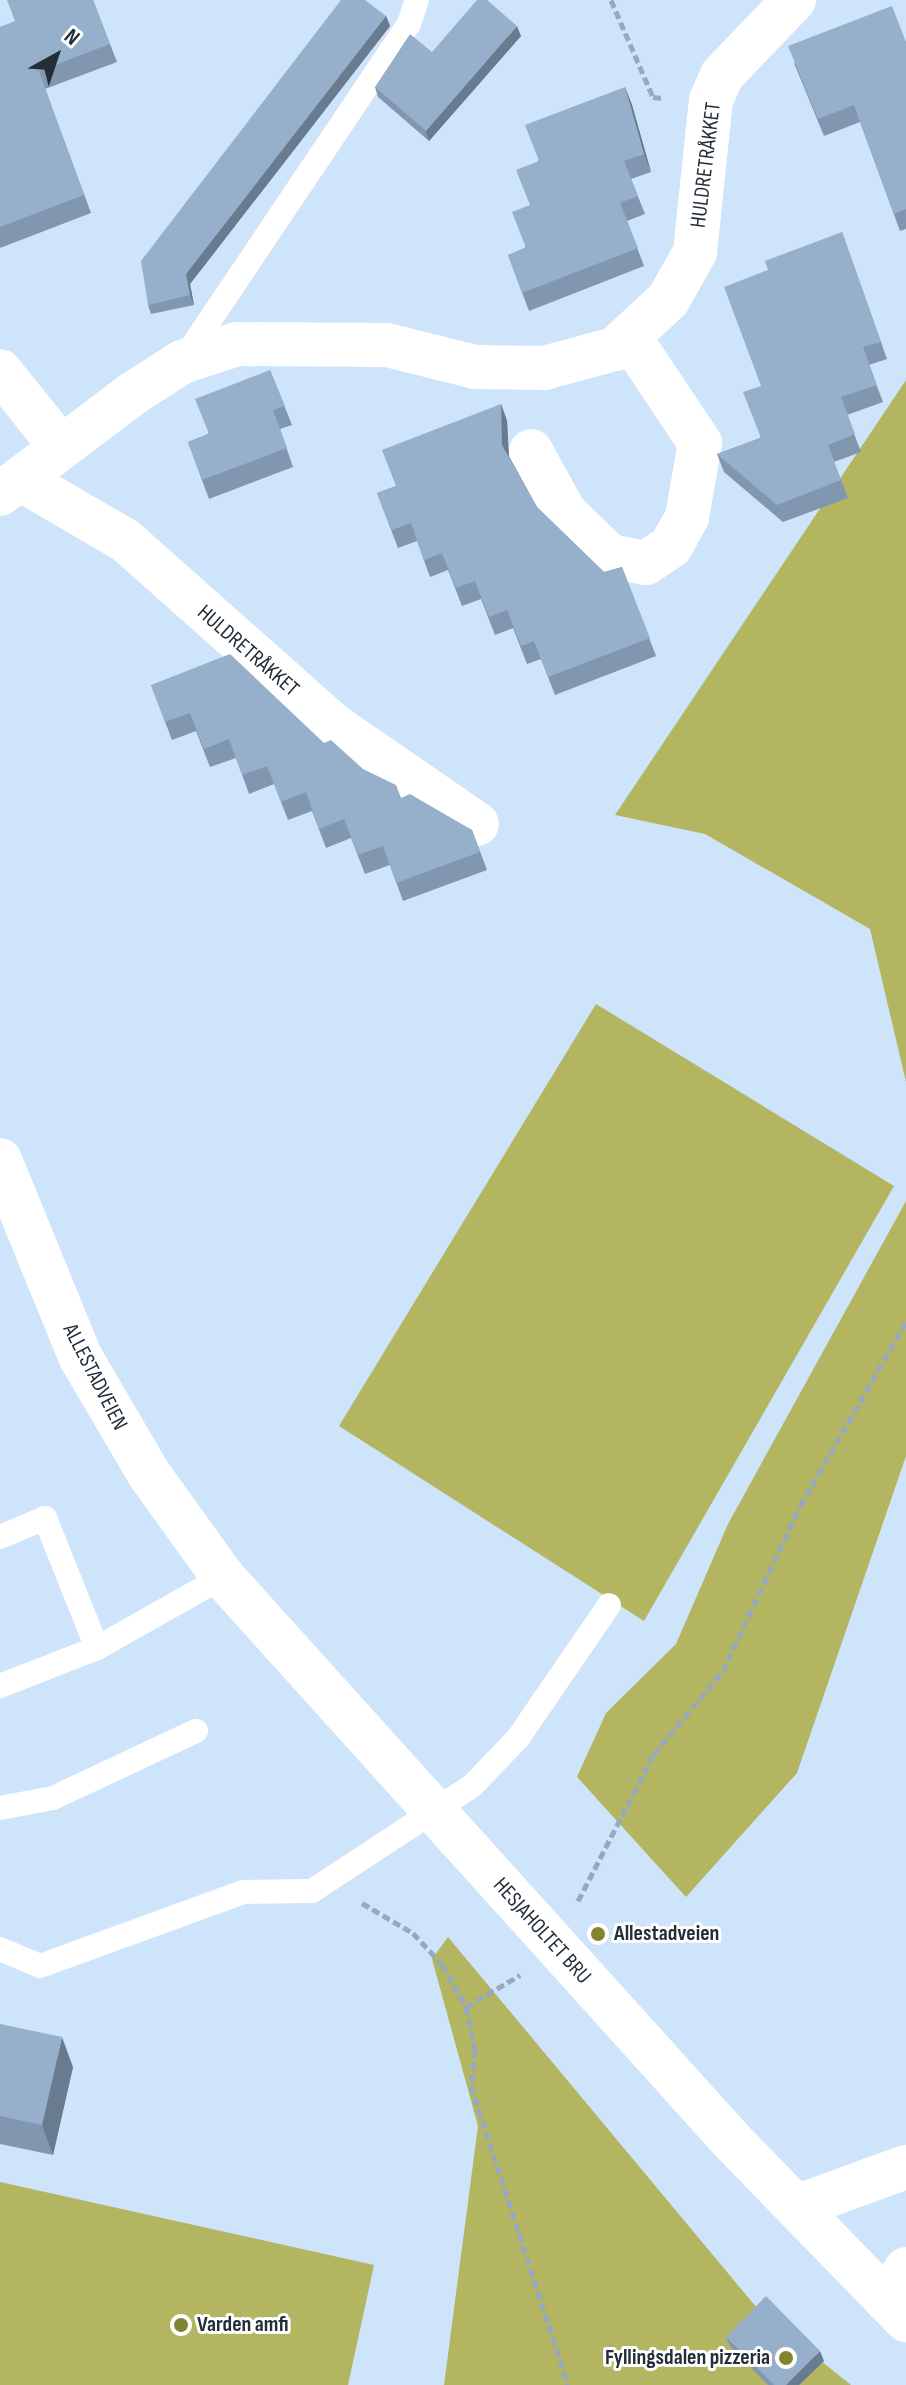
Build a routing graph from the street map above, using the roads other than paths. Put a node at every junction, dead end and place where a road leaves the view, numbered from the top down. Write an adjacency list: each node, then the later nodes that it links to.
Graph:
1 (417, 0): 4 (lane, HULDRETRÅKKET)
2 (794, 0): 3 (street, HULDRETRÅKKET)
3 (630, 338): 4 (street, HULDRETRÅKKET); 7 (street)
4 (182, 362): 6 (street, HULDRETRÅKKET)
5 (0, 371): 6 (street)
6 (61, 447): 8 (street, HULDRETRÅKKET)
7 (531, 451)
8 (10, 487): 9 (street, HULDRETRÅKKET)
9 (477, 824)
10 (0, 1160): 12 (street, ALLESTADVEIEN)
11 (0, 1537): 14 (lane)
12 (223, 1577): 14 (lane); 16 (street, ALLESTADVEIEN)
13 (609, 1605): 19 (lane)
14 (97, 1648): 15 (lane)
15 (0, 1686)
16 (352, 1720): 21 (street, HESJAHOLTET BRU)
17 (196, 1731): 18 (lane)
18 (0, 1808)
19 (0, 1949)
20 (906, 2167): 21 (street)
21 (796, 2207): 22 (street)
22 (899, 2296)

